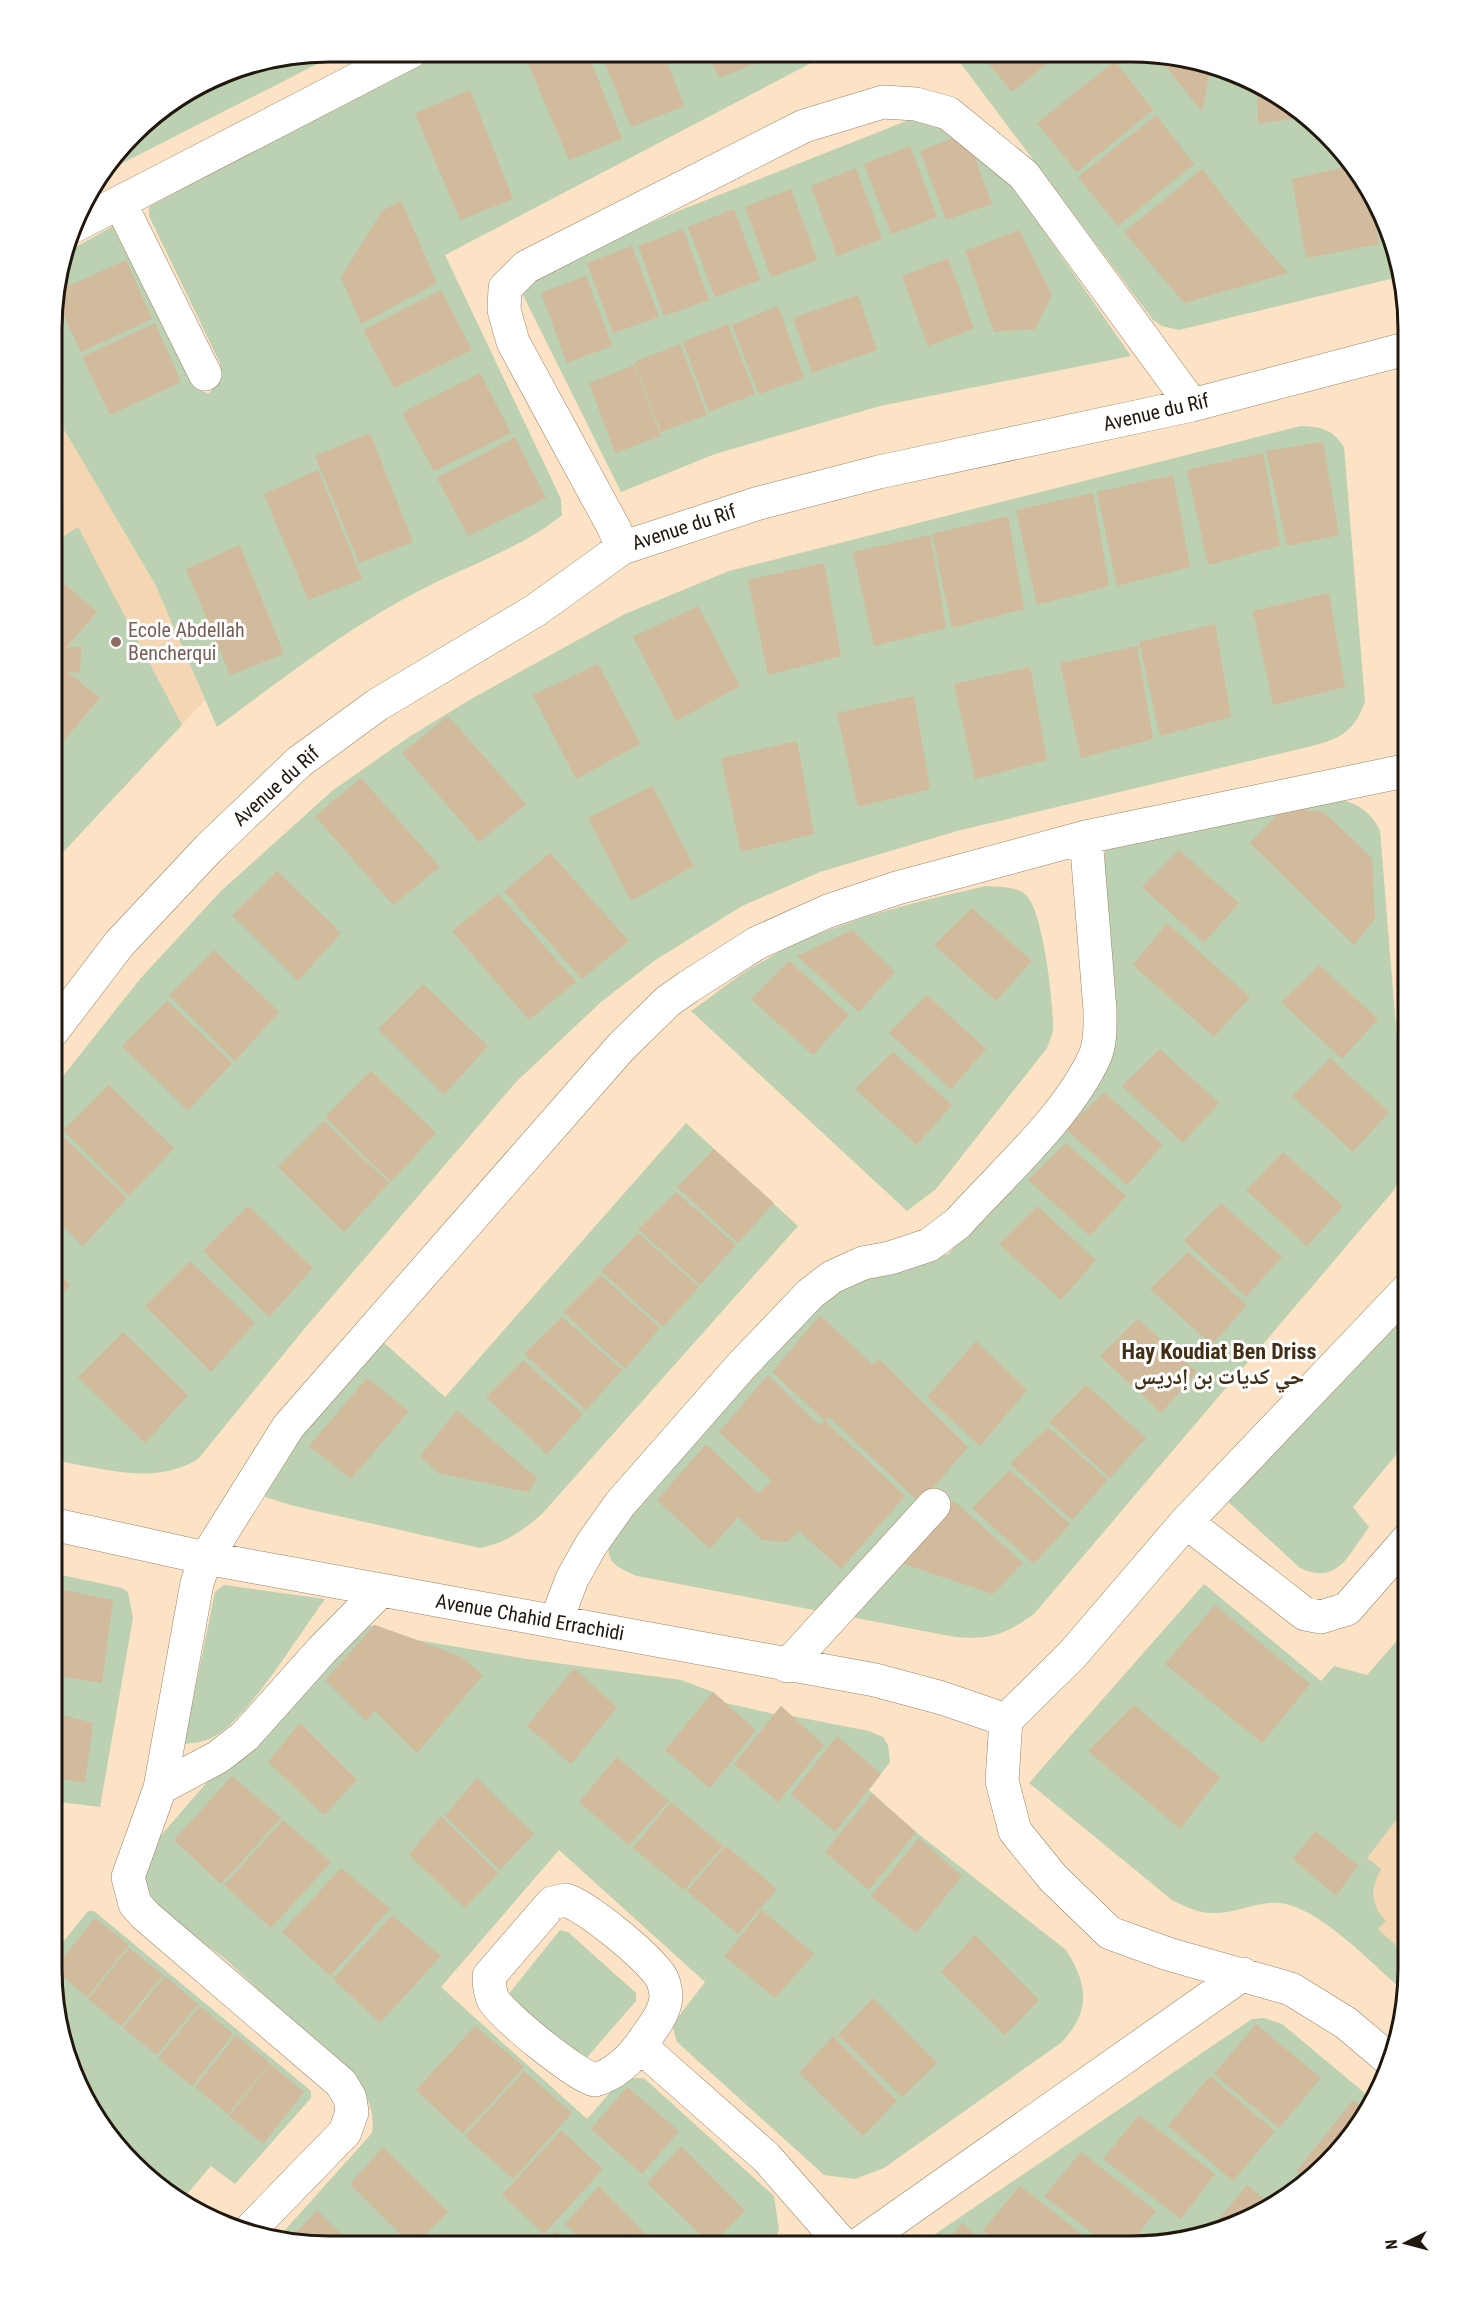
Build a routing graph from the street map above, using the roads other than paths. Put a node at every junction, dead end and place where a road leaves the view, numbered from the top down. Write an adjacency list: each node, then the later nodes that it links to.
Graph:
1 (359, 63): 2 (street)
2 (93, 211): 4 (street)
3 (1398, 351): 5 (street, Avenue du Rif)
4 (205, 374)
5 (1192, 405): 6 (street, Avenue du Rif); 6 (street)
6 (622, 548): 9 (street, Avenue du Rif)
7 (1398, 772): 8 (street)
8 (1086, 837): 15 (street); 17 (street)
9 (62, 1019)
10 (1398, 1300): 12 (street)
11 (934, 1505): 18 (street)
12 (1186, 1522): 14 (street); 19 (street)
13 (62, 1526): 15 (street, Avenue Chahid Errachidi)
14 (1398, 1550)
15 (206, 1558): 16 (street, Avenue Chahid Errachidi); 20 (street)
16 (380, 1591): 17 (street, Avenue Chahid Errachidi); 20 (street)
17 (556, 1621): 18 (street, Avenue Chahid Errachidi)
18 (787, 1666): 19 (street, Avenue Chahid Errachidi)
19 (1006, 1720): 21 (street)
20 (160, 1788): 24 (street)
21 (1243, 1974): 23 (street); 26 (street)
22 (640, 2046): 22 (street); 25 (street)
23 (1384, 2055)
24 (255, 2225)
25 (835, 2236)
26 (871, 2236)

